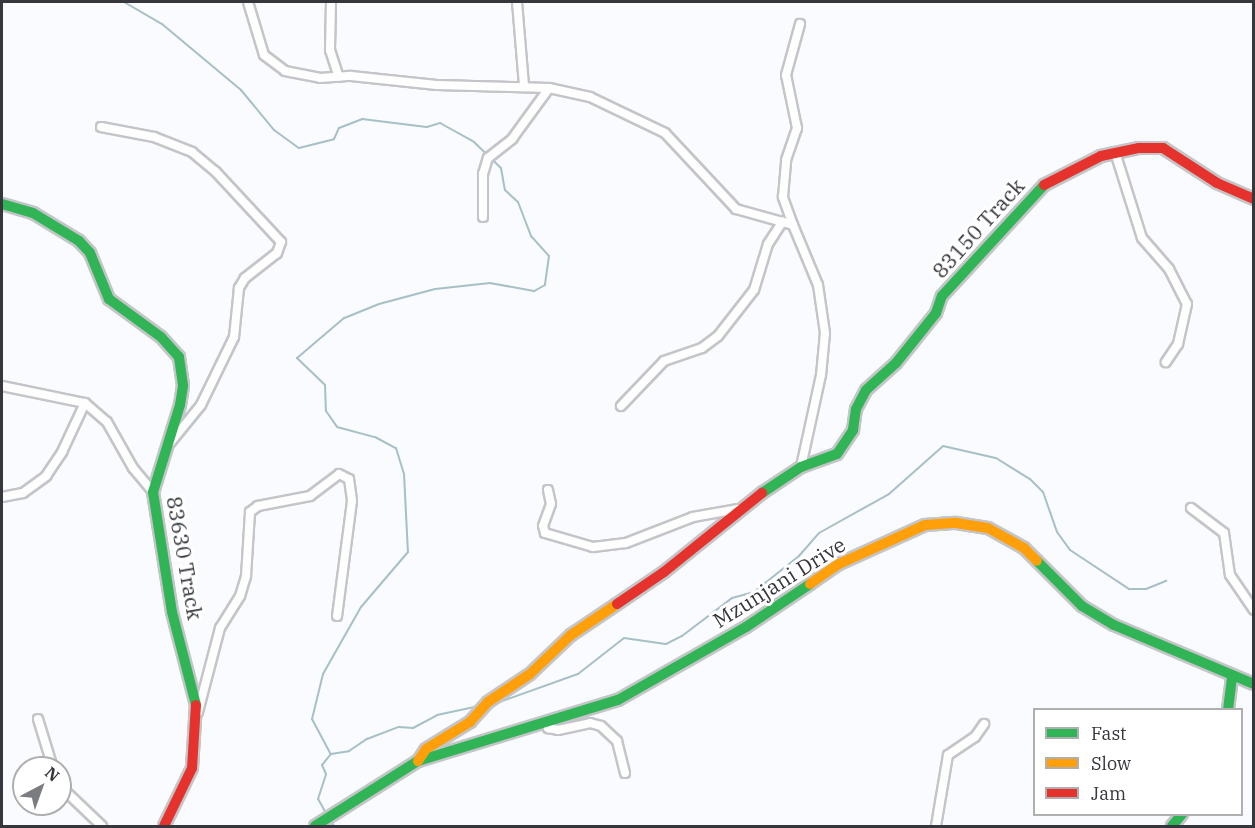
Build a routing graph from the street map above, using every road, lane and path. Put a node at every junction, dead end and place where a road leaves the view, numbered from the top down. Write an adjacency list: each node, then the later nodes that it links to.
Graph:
1 (248, 2): 5 (street)
2 (331, 2): 5 (street)
3 (517, 2): 6 (street)
4 (800, 24): 14 (street)
5 (339, 76): 6 (street)
6 (524, 86): 7 (street)
7 (549, 88): 12 (street); 13 (street)
8 (101, 127): 19 (street)
9 (1115, 152): 10 (street, 83150 Track); 15 (street); 20 (street, 83150 Track)
10 (1254, 199)
11 (2, 204): 19 (street, 83630 Track)
12 (483, 217)
13 (783, 220): 14 (street); 18 (street)
14 (793, 225): 20 (street)
15 (1166, 362)
16 (2, 386): 17 (street)
17 (85, 403): 22 (street); 23 (street)
18 (621, 406)
19 (169, 444): 22 (street, 83630 Track)
20 (801, 467): 25 (street, 83150 Track)
21 (548, 490): 25 (street)
22 (153, 492): 31 (street, 83630 Track)
23 (2, 497)
24 (1191, 508): 26 (street)
25 (738, 509): 36 (street, 83150 Track)
26 (1254, 609)
27 (338, 616): 31 (street)
28 (1233, 676): 29 (street, Mzunjani Drive); 30 (street); 33 (street, Mzunjani Drive)
29 (1254, 684)
30 (1228, 708)
31 (198, 713): 41 (street, 83630 Track)
32 (38, 719): 35 (street)
33 (545, 722): 36 (street, Mzunjani Drive); 37 (street)
34 (984, 724): 42 (street)
35 (49, 756)
36 (418, 761): 39 (street, Mzunjani Drive)
37 (625, 773)
38 (72, 797): 40 (street)
39 (317, 825)
40 (102, 826)
41 (164, 826)
42 (936, 826)

